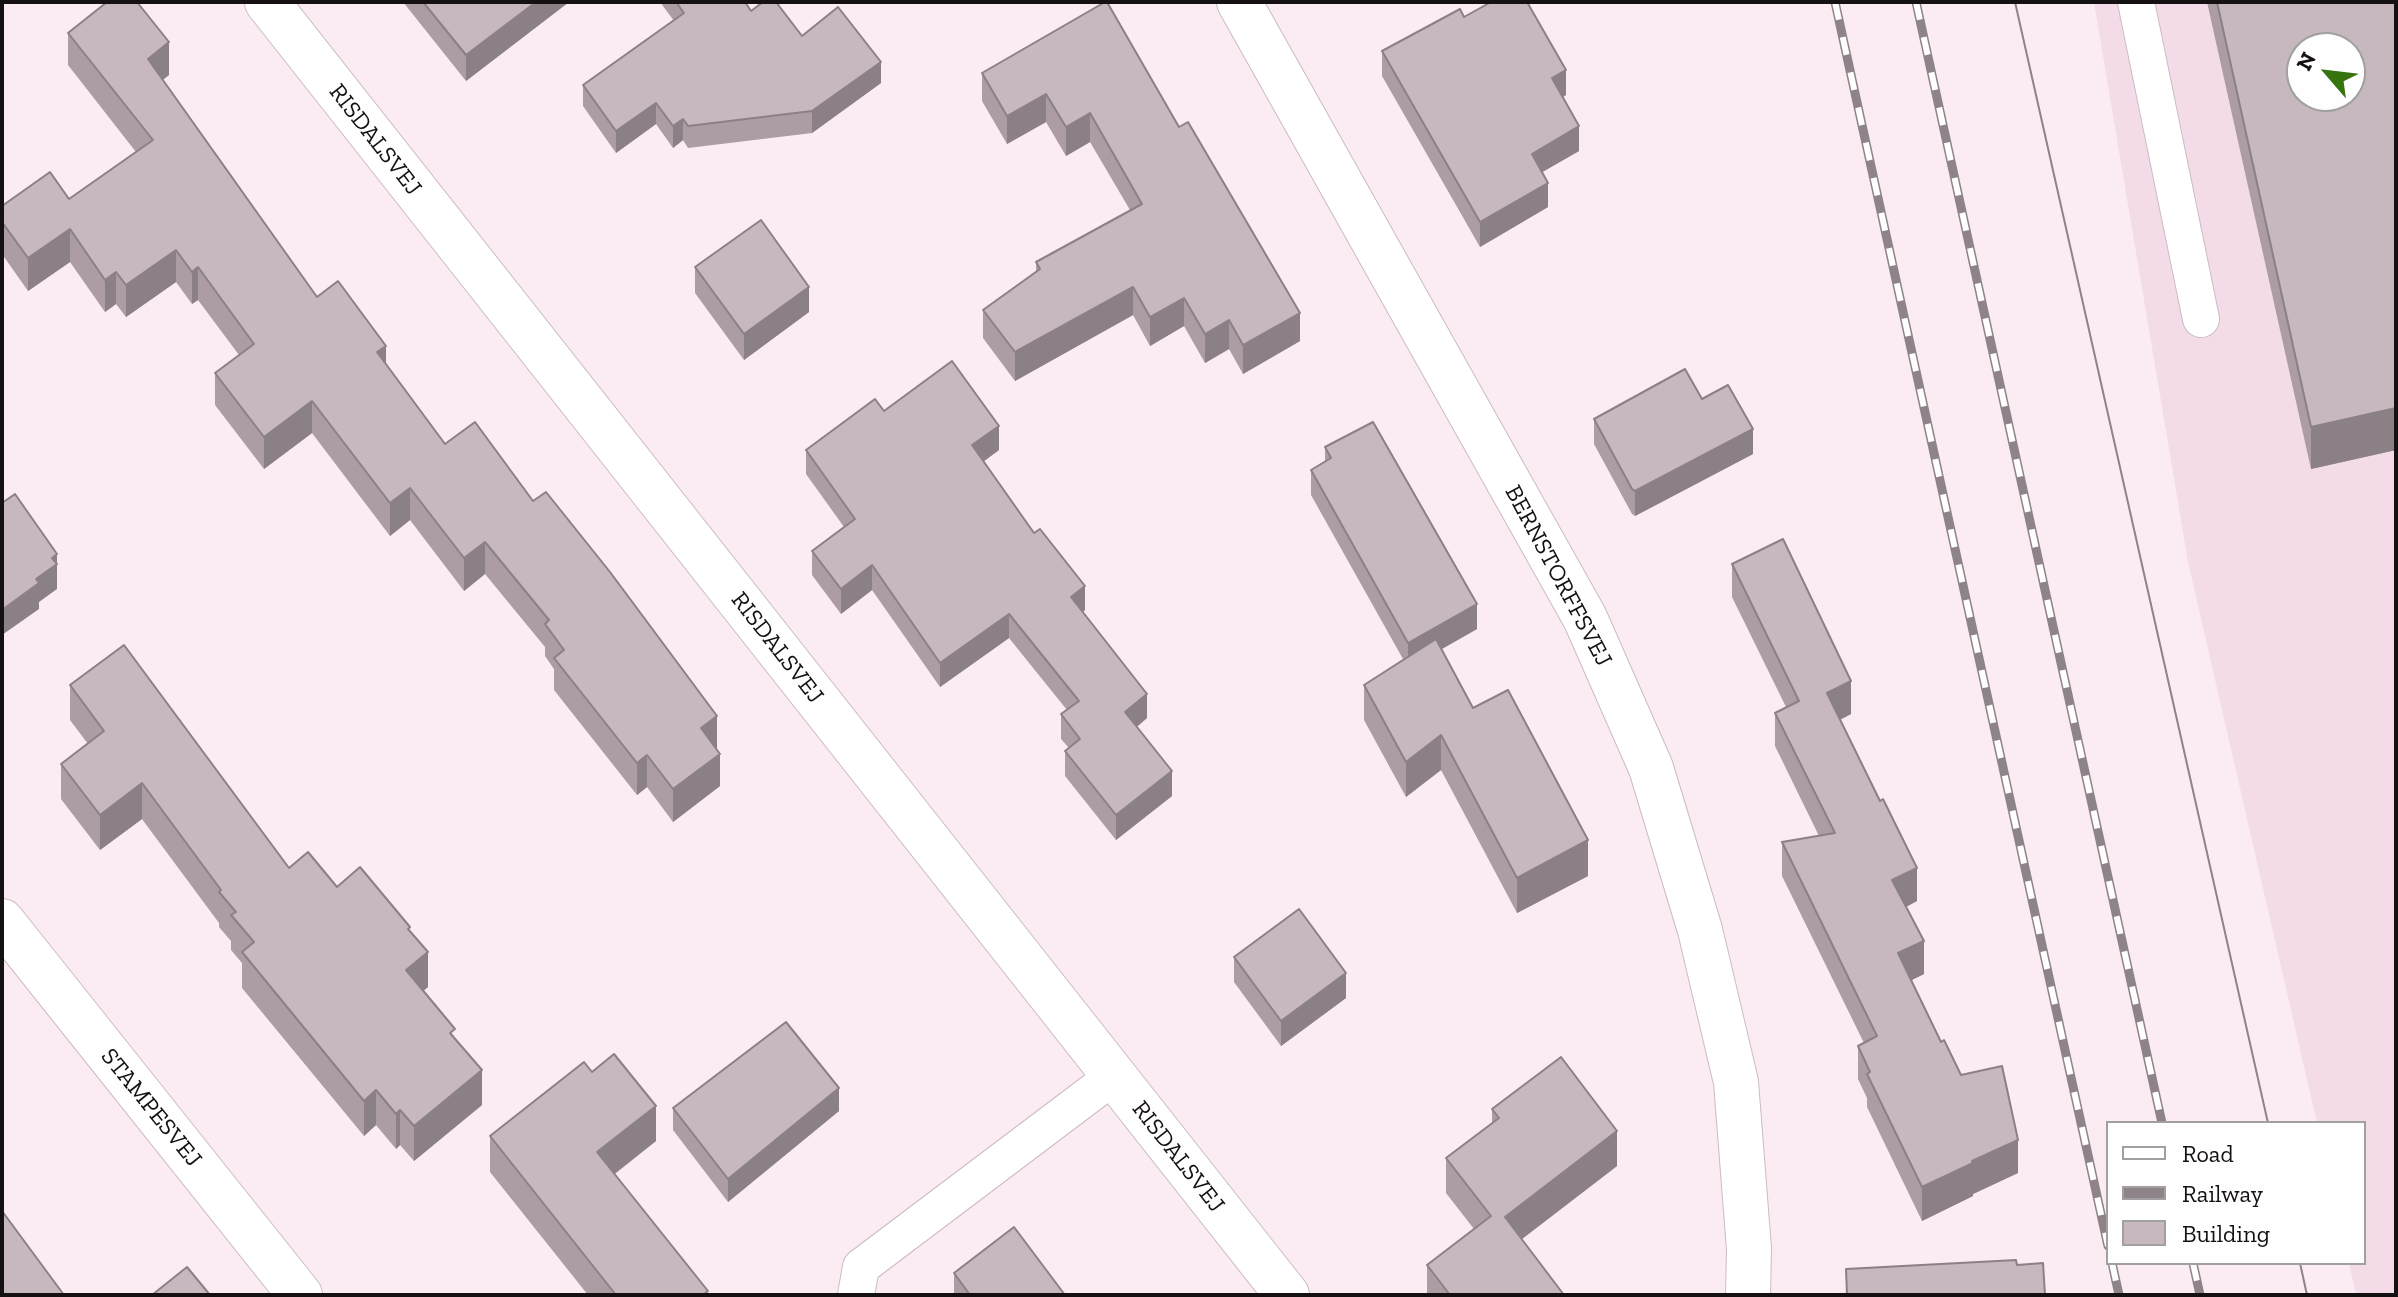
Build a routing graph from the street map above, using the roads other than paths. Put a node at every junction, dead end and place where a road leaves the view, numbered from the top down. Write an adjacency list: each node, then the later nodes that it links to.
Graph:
1 (267, 2): 6 (street, RISDALSVEJ)
2 (1239, 2): 10 (street, BERNSTORFFSVEJ)
3 (2136, 2): 4 (lane)
4 (2201, 319)
5 (2, 921): 7 (street, STAMPESVEJ)
6 (1114, 1076): 8 (lane); 9 (street, RISDALSVEJ)
7 (300, 1295)
8 (856, 1295)
9 (1287, 1295)
10 (1748, 1295)

